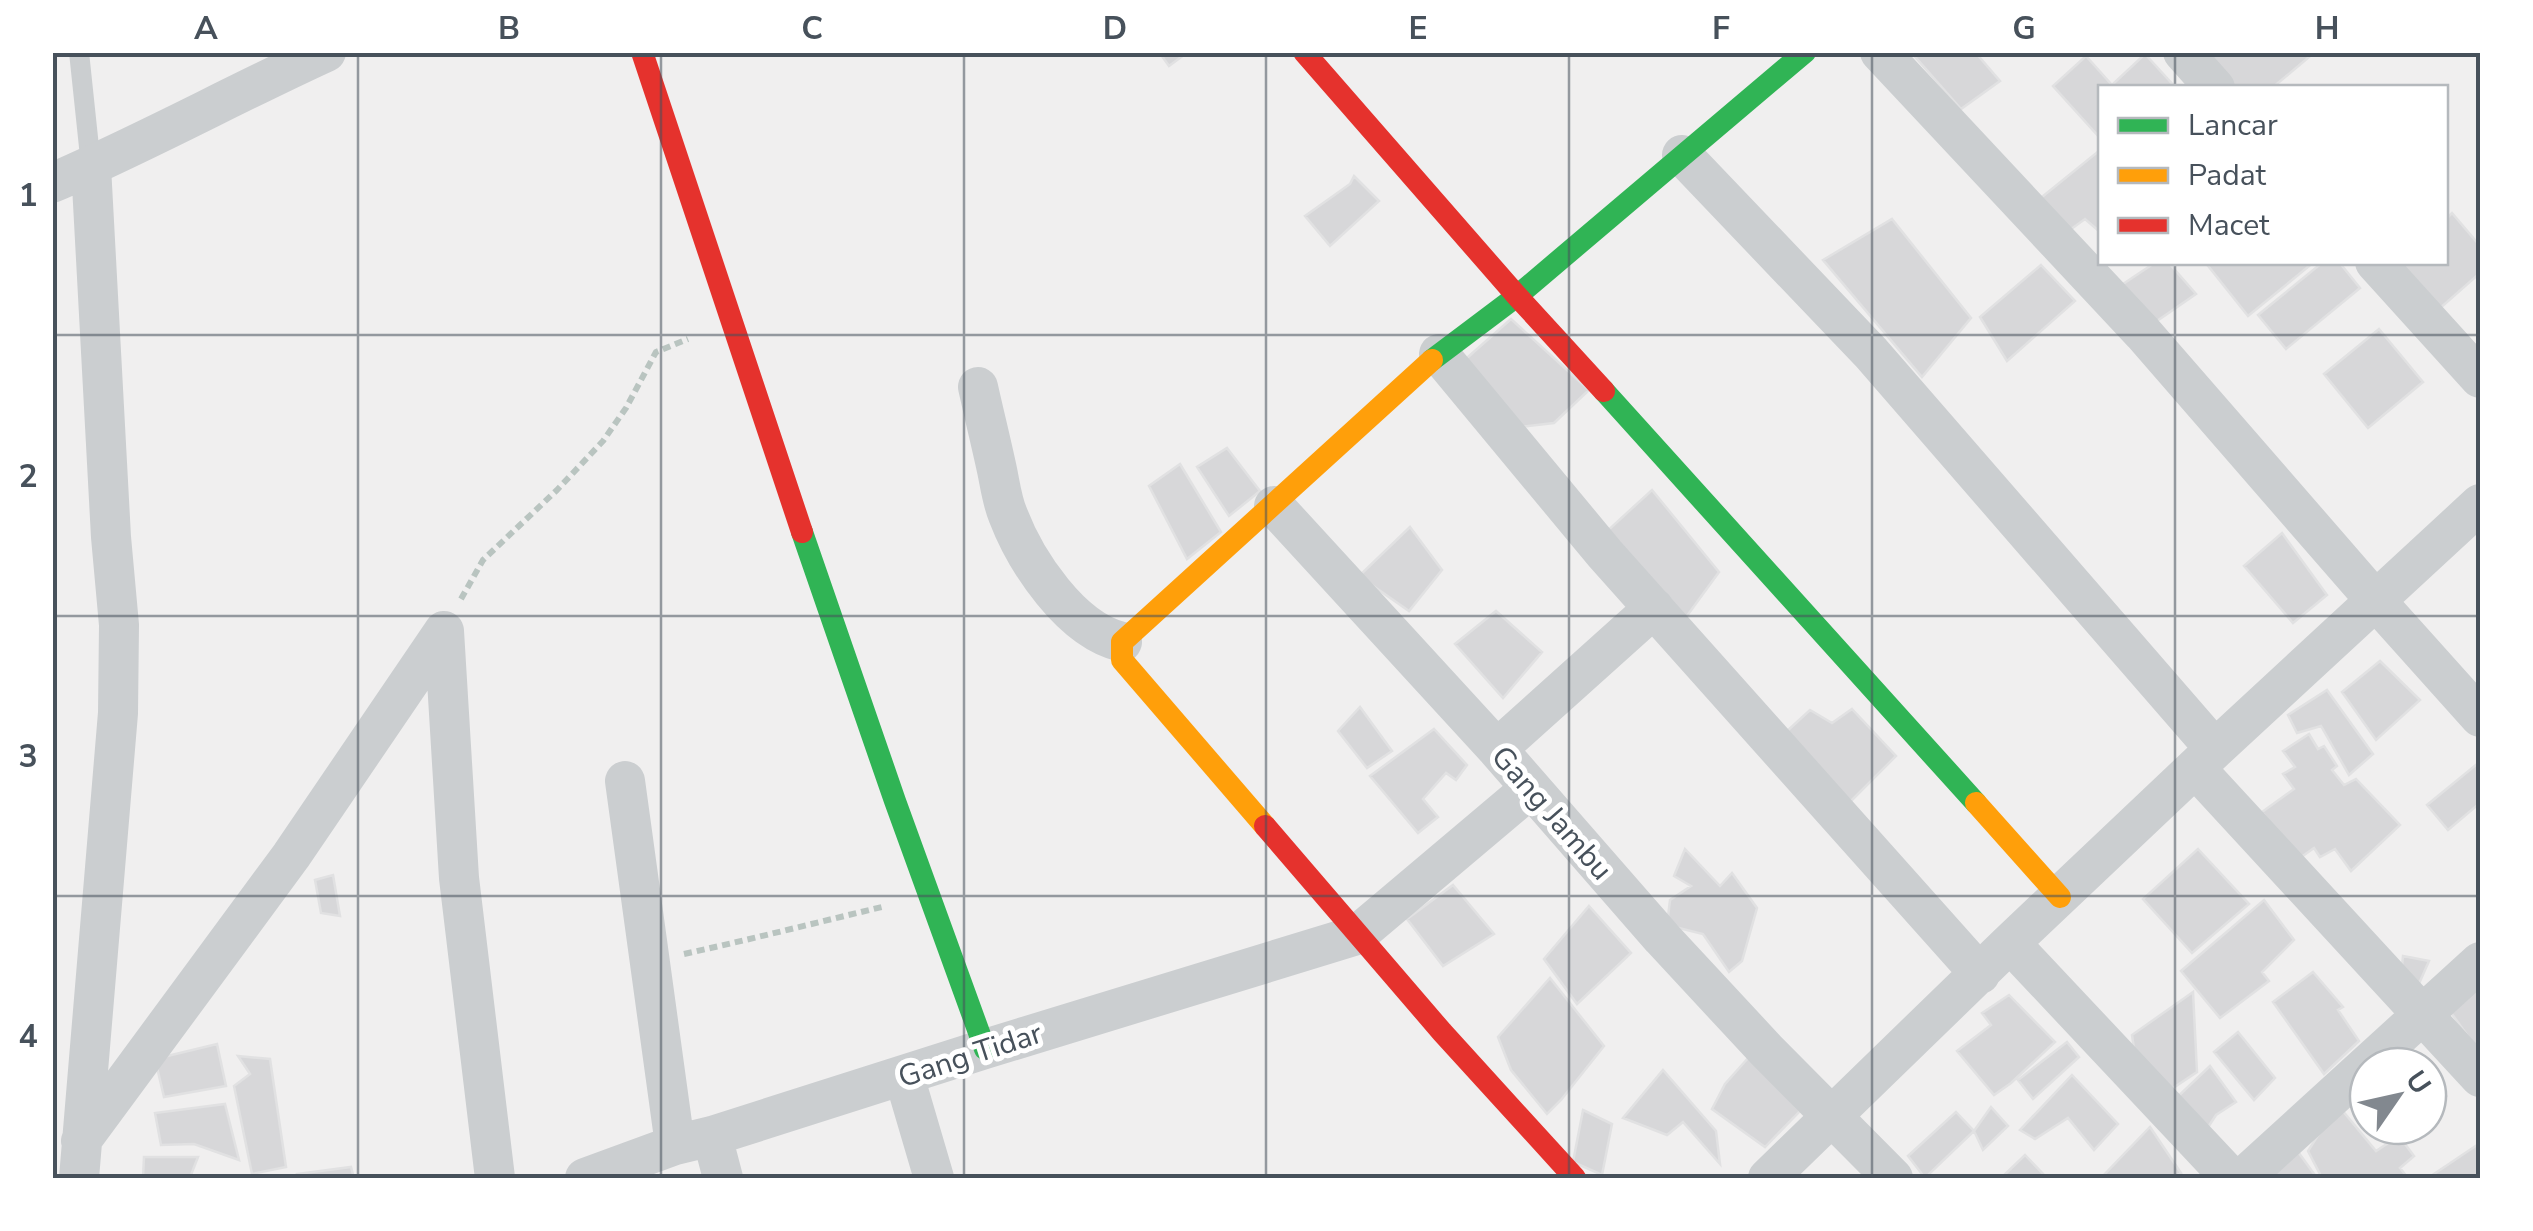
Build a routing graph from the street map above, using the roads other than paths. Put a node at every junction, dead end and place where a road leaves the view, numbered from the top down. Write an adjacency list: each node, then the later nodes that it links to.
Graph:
1 (80, 52): 10 (lane)
2 (326, 52): 10 (street)
3 (642, 52): 33 (street)
4 (1304, 52): 13 (street)
5 (1805, 52): 9 (street)
6 (1880, 52): 19 (street)
7 (2184, 52): 8 (street)
8 (2212, 85)
9 (1682, 154): 13 (street); 24 (street)
10 (91, 166): 11 (street); 38 (street)
11 (52, 183)
12 (2378, 265): 15 (street)
13 (1517, 296): 14 (street); 27 (street)
14 (1440, 354): 18 (street); 20 (street)
15 (2480, 378)
16 (978, 387): 21 (street)
17 (2480, 504): 19 (street)
18 (1274, 506): 21 (street); 23 (street, Gang Jambu)
19 (2376, 601): 22 (street); 24 (street)
20 (1654, 608): 23 (street); 31 (street)
21 (1122, 642): 28 (street)
22 (2480, 717)
23 (1497, 749): 26 (street, Gang Jambu)
24 (2205, 759): 27 (street); 32 (street)
25 (625, 782): 37 (street)
26 (1530, 788): 28 (street); 36 (street, Gang Jambu)
27 (2060, 897): 29 (street)
28 (1357, 935): 33 (street, Gang Tidar); 43 (street)
29 (2010, 943): 31 (street); 46 (street)
30 (2480, 962): 32 (street)
31 (1980, 974): 36 (street)
32 (2422, 1014): 35 (street); 47 (street)
33 (985, 1049): 34 (street, Gang Tidar)
34 (904, 1076): 37 (street, Gang Tidar); 42 (street)
35 (2480, 1077)
36 (1833, 1117): 44 (street); 45 (street, Gang Jambu)
37 (694, 1140): 40 (street, Gang Tidar); 41 (street)
38 (80, 1160): 39 (street)
39 (495, 1178)
40 (585, 1178)
41 (724, 1178)
42 (934, 1178)
43 (1576, 1178)
44 (1768, 1178)
45 (1893, 1178)
46 (2231, 1178)
47 (2243, 1178)

